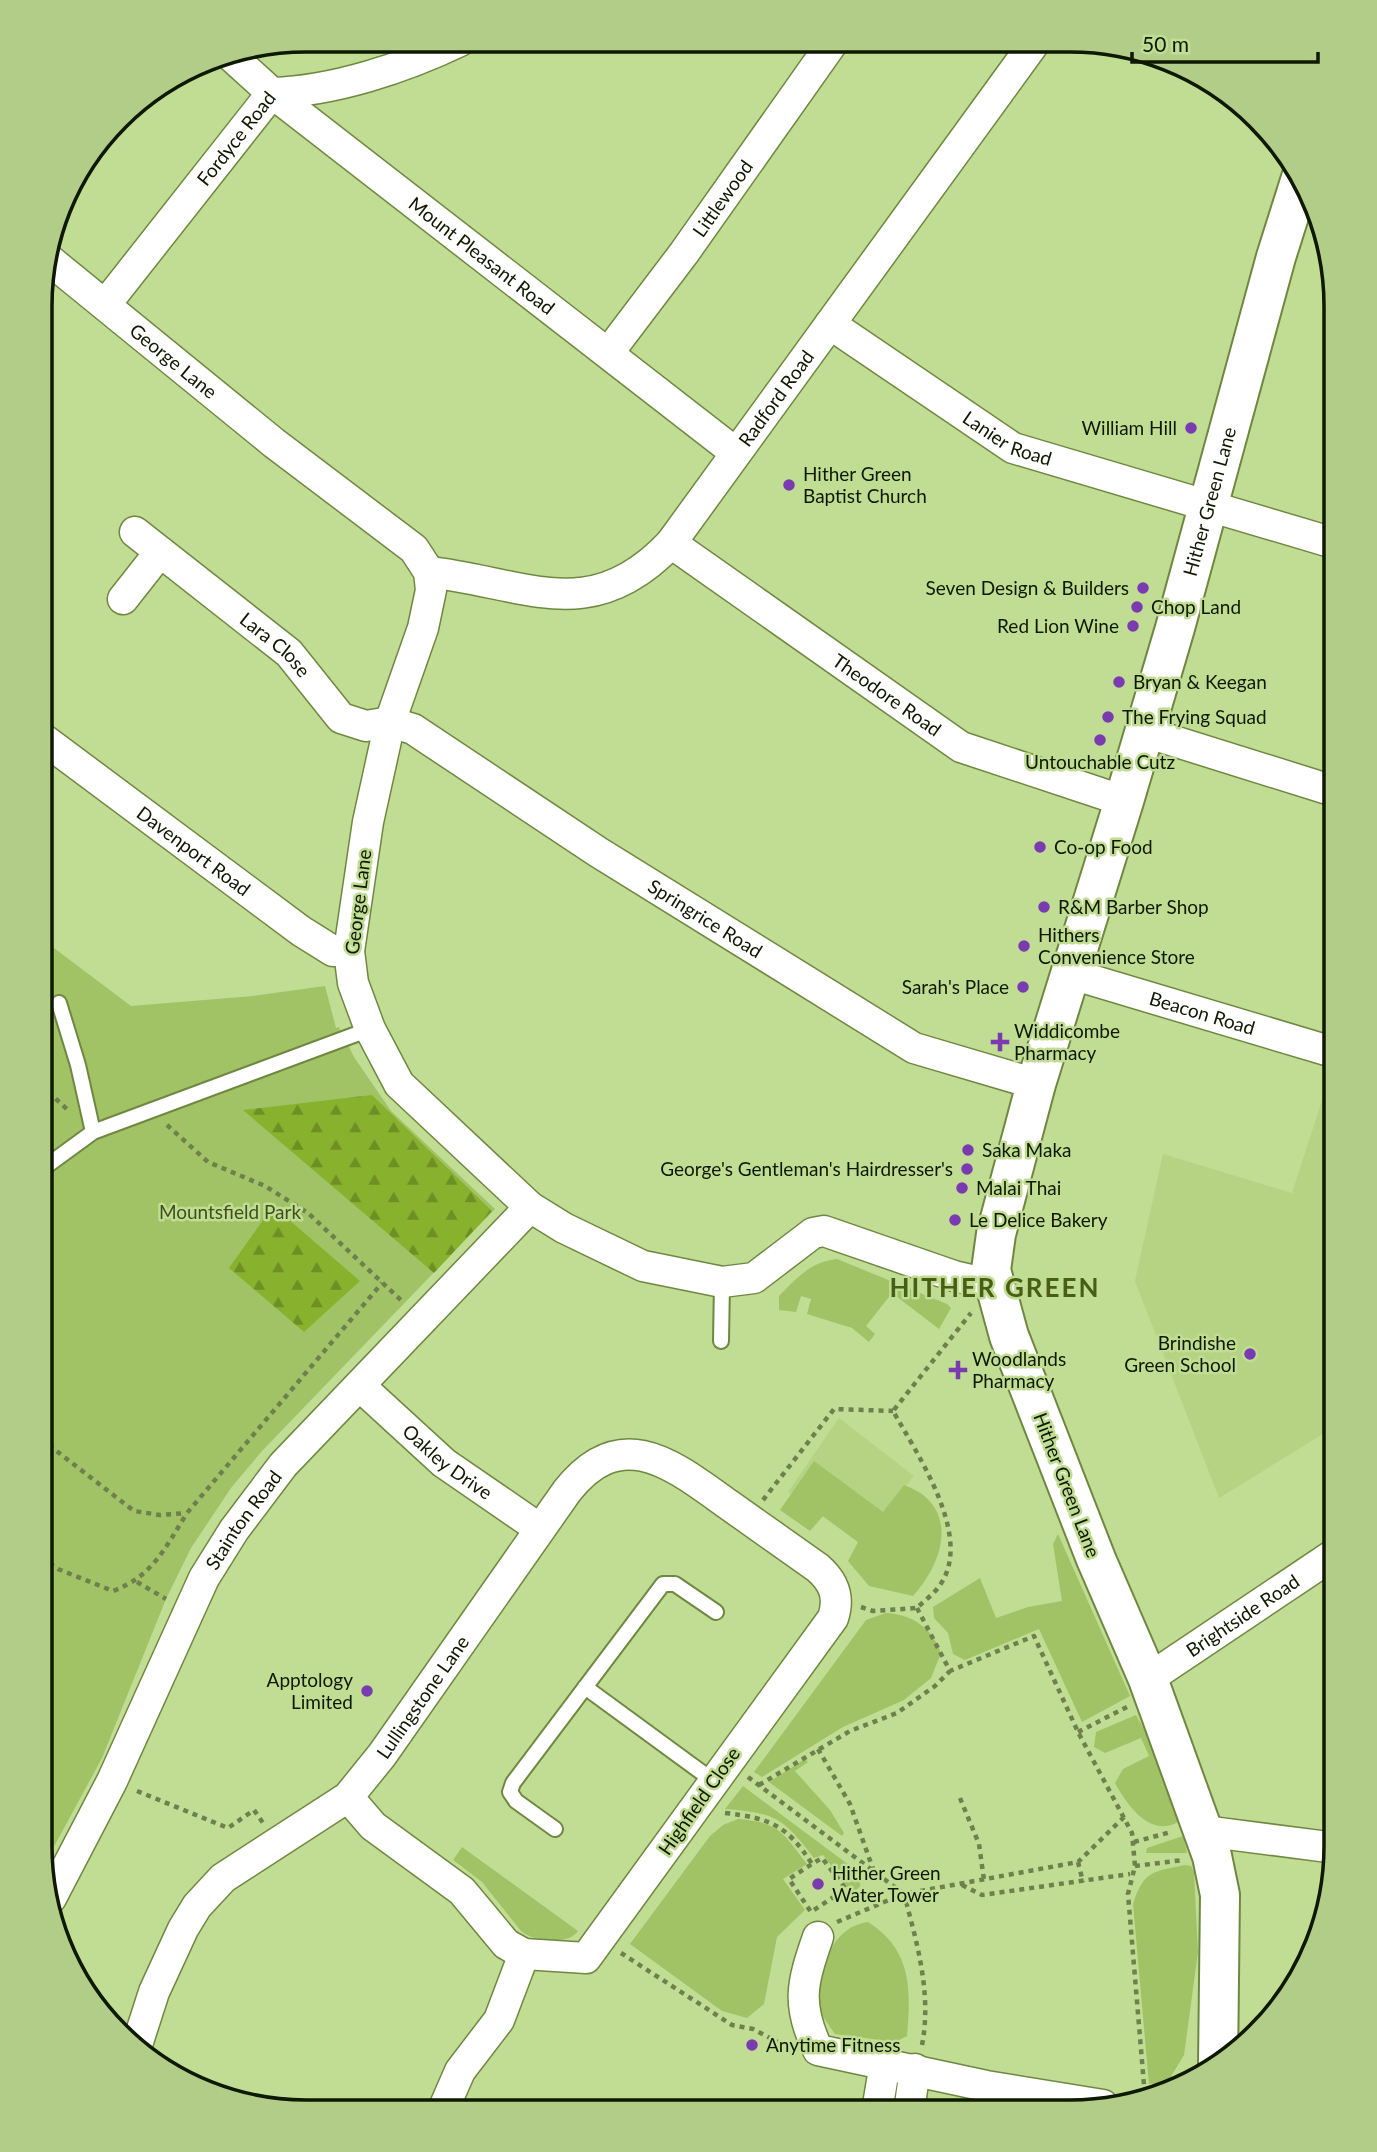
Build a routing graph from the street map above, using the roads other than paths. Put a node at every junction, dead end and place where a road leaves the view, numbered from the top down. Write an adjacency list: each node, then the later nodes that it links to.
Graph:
1 (431, 52): 5 (street, Fordyce Road)
2 (825, 52): 10 (street, Littlewood)
3 (1028, 52): 9 (street, Radford Road)
4 (238, 62): 5 (street, Mount Pleasant Road)
5 (272, 93): 8 (street, Fordyce Road); 10 (street, Mount Pleasant Road)
6 (1298, 194): 12 (street, Hither Green Lane)
7 (56, 265): 8 (street, George Lane)
8 (105, 305): 17 (street, George Lane)
9 (830, 324): 11 (street, Radford Road); 12 (street, Lanier Road)
10 (609, 352): 11 (street, Mount Pleasant Road)
11 (736, 453): 15 (street, Radford Road)
12 (1208, 505): 14 (street, Lanier Road); 20 (street, Hither Green Lane)
13 (135, 532): 16 (street, Lara Close)
14 (1324, 540)
15 (671, 543): 17 (street, Radford Road); 23 (street, Theodore Road)
16 (160, 552): 18 (street); 19 (street, Lara Close)
17 (429, 572): 19 (street, George Lane)
18 (123, 600)
19 (390, 722): 24 (street, George Lane); 29 (street, Springrice Road)
20 (1145, 732): 22 (street); 23 (street, Hither Green Lane)
21 (52, 745): 24 (street, Davenport Road)
22 (1324, 788)
23 (1125, 801): 25 (street, Hither Green Lane)
24 (349, 951): 27 (street, George Lane)
25 (1068, 973): 28 (street, Beacon Road); 29 (street, Hither Green Lane)
26 (59, 1003): 30 (lane)
27 (370, 1030): 30 (lane); 32 (street, George Lane)
28 (1324, 1049)
29 (1036, 1084): 34 (street, Hither Green Lane)
30 (93, 1132): 31 (lane)
31 (52, 1162)
32 (530, 1207): 33 (street, George Lane); 36 (street, Stainton Road)
33 (722, 1282): 34 (street, George Lane); 35 (lane)
34 (993, 1285): 41 (street, Hither Green Lane)
35 (721, 1341)
36 (360, 1386): 37 (street, Oakley Drive); 48 (street, Stainton Road)
37 (540, 1529): 39 (street, Lullingstone Lane); 44 (street, Lullingstone Lane)
38 (1324, 1562): 41 (street, Brightside Road)
39 (836, 1599): 43 (street, Highfield Close)
40 (716, 1612): 42 (lane)
41 (1151, 1686): 46 (street, Hither Green Lane)
42 (585, 1687): 43 (lane); 45 (lane)
43 (719, 1770): 50 (street, Highfield Close)
44 (348, 1797): 50 (street); 51 (street, Lullingstone Lane)
45 (555, 1829)
46 (1208, 1843): 47 (street); 52 (street, Hither Green Lane)
47 (1324, 1848)
48 (56, 1888)
49 (818, 1937): 53 (street)
50 (524, 1954): 56 (street)
51 (140, 2036)
52 (1218, 2052)
53 (885, 2063): 54 (street); 57 (street)
54 (915, 2069): 55 (street); 58 (street)
55 (1081, 2099)
56 (447, 2100)
57 (879, 2100)
58 (911, 2100)

